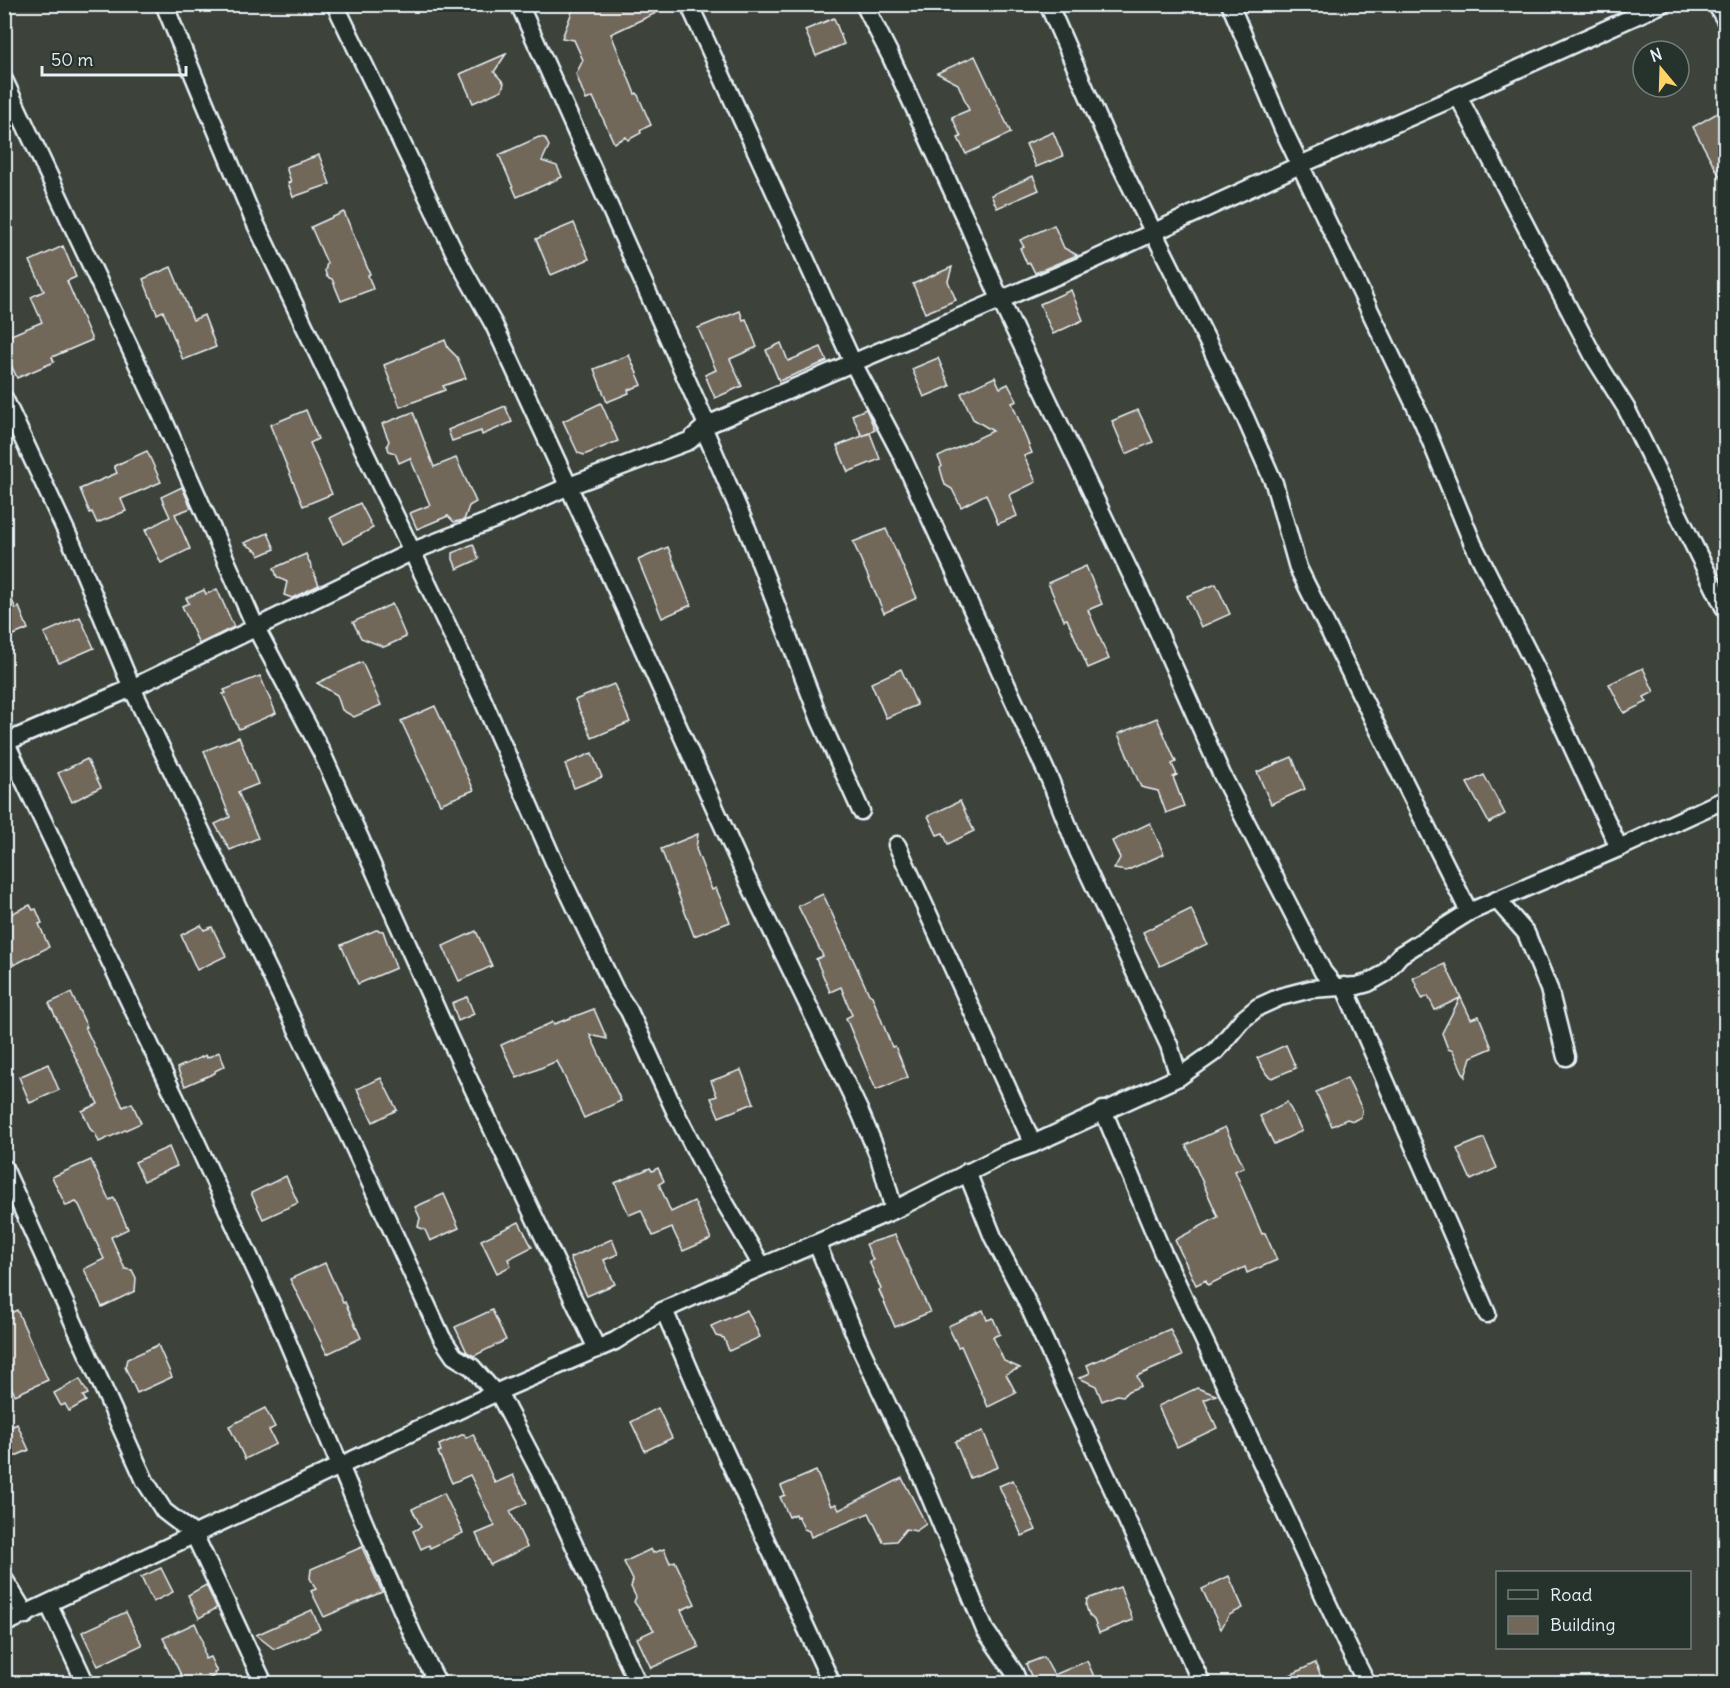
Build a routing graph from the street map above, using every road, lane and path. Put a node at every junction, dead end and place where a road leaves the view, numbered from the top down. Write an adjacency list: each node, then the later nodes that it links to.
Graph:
1 (164, 4): 20 (street)
2 (335, 4): 19 (street)
3 (519, 4): 18 (street)
4 (688, 4): 16 (street)
5 (864, 4): 15 (street)
6 (1048, 4): 14 (street)
7 (1230, 4): 13 (street)
8 (1662, 4): 12 (street)
9 (1716, 4): 10 (street)
10 (1725, 21)
11 (4, 80): 22 (street)
12 (1458, 96): 13 (street); 21 (street)
13 (1300, 165): 14 (street); 28 (street)
14 (1153, 232): 15 (street); 30 (street)
15 (1000, 299): 16 (street); 31 (street)
16 (853, 363): 18 (street); 33 (street)
17 (4, 398): 23 (street)
18 (705, 427): 19 (street); 26 (street)
19 (569, 486): 20 (street); 38 (street)
20 (412, 551): 22 (street); 40 (street)
21 (1725, 610)
22 (256, 628): 23 (street); 43 (street)
23 (132, 688): 24 (street); 44 (street)
24 (5, 741): 45 (street)
25 (1725, 799): 28 (street)
26 (861, 812)
27 (897, 845): 35 (street)
28 (1618, 848): 29 (street)
29 (1497, 900): 30 (street); 32 (street)
30 (1469, 912): 31 (street)
31 (1340, 986): 33 (street); 42 (street)
32 (1566, 1057)
33 (1179, 1077): 34 (street)
34 (1103, 1110): 35 (street); 58 (street)
35 (1033, 1144): 37 (street)
36 (4, 1168): 46 (street)
37 (967, 1172): 38 (street); 57 (street)
38 (894, 1210): 39 (street)
39 (817, 1245): 40 (street); 56 (street)
40 (762, 1266): 41 (street)
41 (664, 1310): 43 (street); 55 (street)
42 (1487, 1314)
43 (597, 1349): 44 (street)
44 (496, 1392): 45 (street); 54 (street)
45 (339, 1466): 46 (street); 53 (street)
46 (194, 1534): 48 (street); 52 (street)
47 (4, 1579): 49 (street)
48 (49, 1605): 49 (street); 51 (street)
49 (26, 1615): 50 (street)
50 (4, 1624)
51 (86, 1683)
52 (264, 1683)
53 (438, 1683)
54 (638, 1683)
55 (832, 1683)
56 (1019, 1683)
57 (1202, 1683)
58 (1367, 1683)

